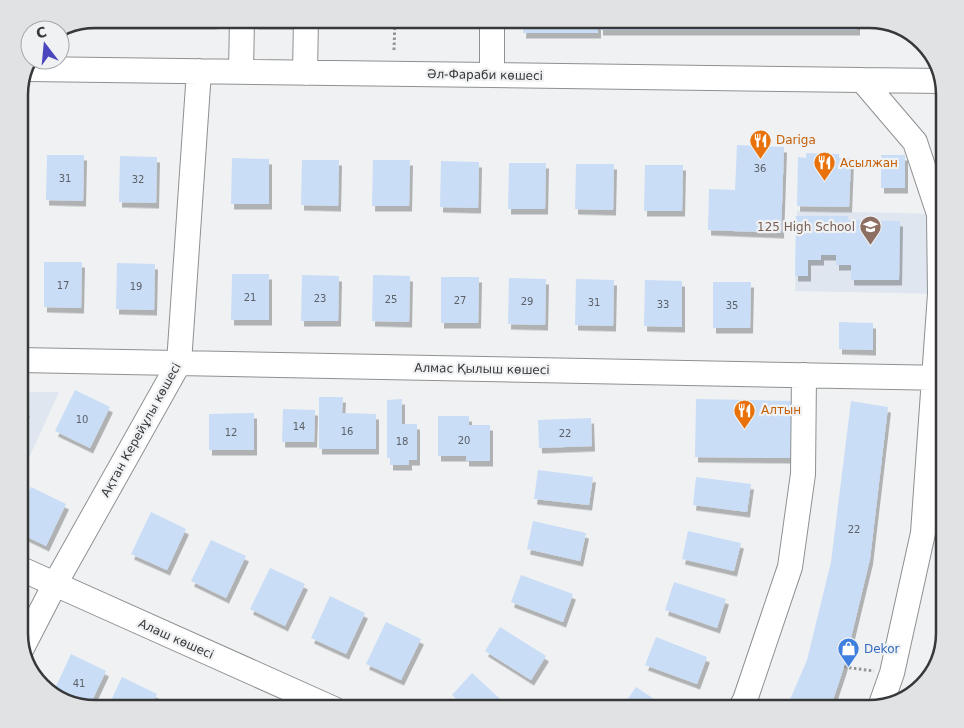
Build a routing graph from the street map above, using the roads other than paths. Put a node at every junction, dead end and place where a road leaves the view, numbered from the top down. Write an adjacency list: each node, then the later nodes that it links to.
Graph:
1 (242, 28): 6 (street)
2 (306, 28): 7 (street)
3 (492, 28): 8 (street)
4 (70, 70): 5 (street, Әл-Фараби көшесі)
5 (199, 72): 6 (street, Әл-Фараби көшесі); 13 (street, Ақтан Керейұлы көшесі)
6 (241, 72): 7 (street, Әл-Фараби көшесі)
7 (305, 73): 8 (street, Әл-Фараби көшесі)
8 (492, 75): 9 (street, Әл-Фараби көшесі)
9 (862, 80): 10 (street, Әл-Фараби көшесі); 11 (street)
10 (935, 81)
11 (936, 205)
12 (28, 360): 13 (street, Алмас Қылыш көшесі)
13 (179, 363): 14 (street, Алмас Қылыш көшесі); 18 (street, Ақтан Керейұлы көшесі)
14 (804, 375): 15 (street, Алмас Қылыш көшесі); 22 (street)
15 (936, 377)
16 (936, 414): 20 (street)
17 (28, 572): 18 (street, Алаш көшесі)
18 (55, 584): 19 (street, Ақтан Керейұлы көшесі); 21 (street, Алаш көшесі)
19 (28, 636)
20 (883, 699)
21 (314, 700)
22 (745, 700)

